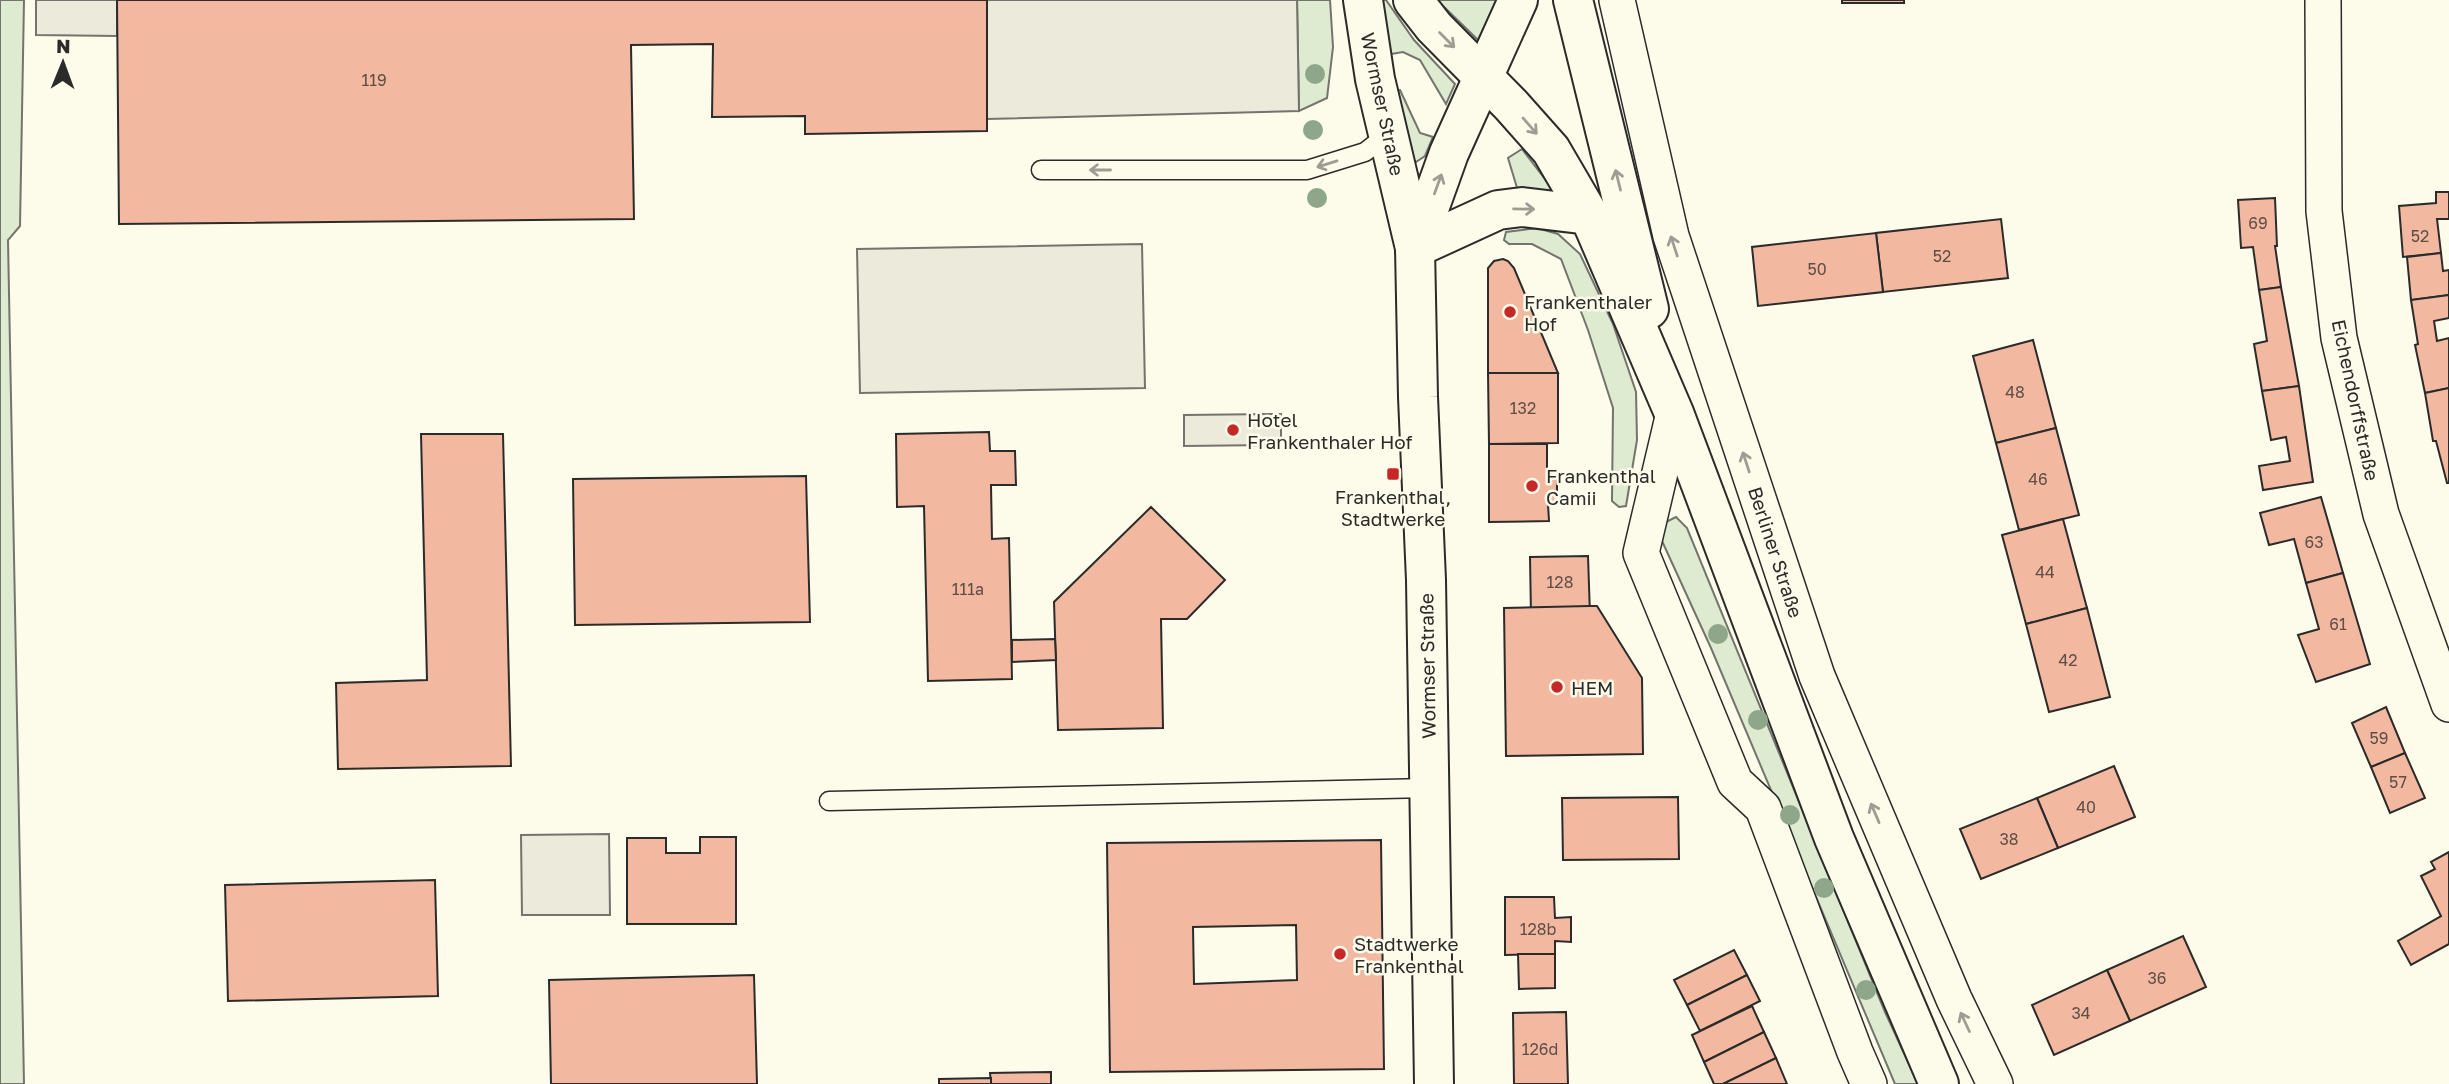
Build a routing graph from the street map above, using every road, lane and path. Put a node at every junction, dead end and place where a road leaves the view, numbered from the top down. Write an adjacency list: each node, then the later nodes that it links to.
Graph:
1 (1363, 0): 8 (main road, Wormser Straße)
2 (1413, 0): 7 (main road, one-way to 7)
3 (1518, 0): 7 (main road, Wormser Straße)
4 (1573, 0): 12 (main road, one-way to 4)
5 (1617, 0): 19 (street, Berliner Straße, one-way to 5)
6 (2323, 0): 13 (street, Eichendorffstraße)
7 (1483, 76): 10 (main road, one-way to 10); 11 (main road, Wormser Straße, one-way to 7)
8 (1387, 135): 9 (lane, one-way to 9); 11 (main road, Wormser Straße)
9 (1041, 170)
10 (1588, 215): 11 (main road, one-way to 10); 12 (main road)
11 (1415, 248): 14 (main road, Wormser Straße)
12 (1674, 413): 17 (street); 18 (main road)
13 (2449, 704)
14 (1429, 788): 15 (lane); 16 (main road, Wormser Straße)
15 (829, 801)
16 (1434, 1084)
17 (1869, 1084)
18 (1939, 1084)
19 (1994, 1084)

